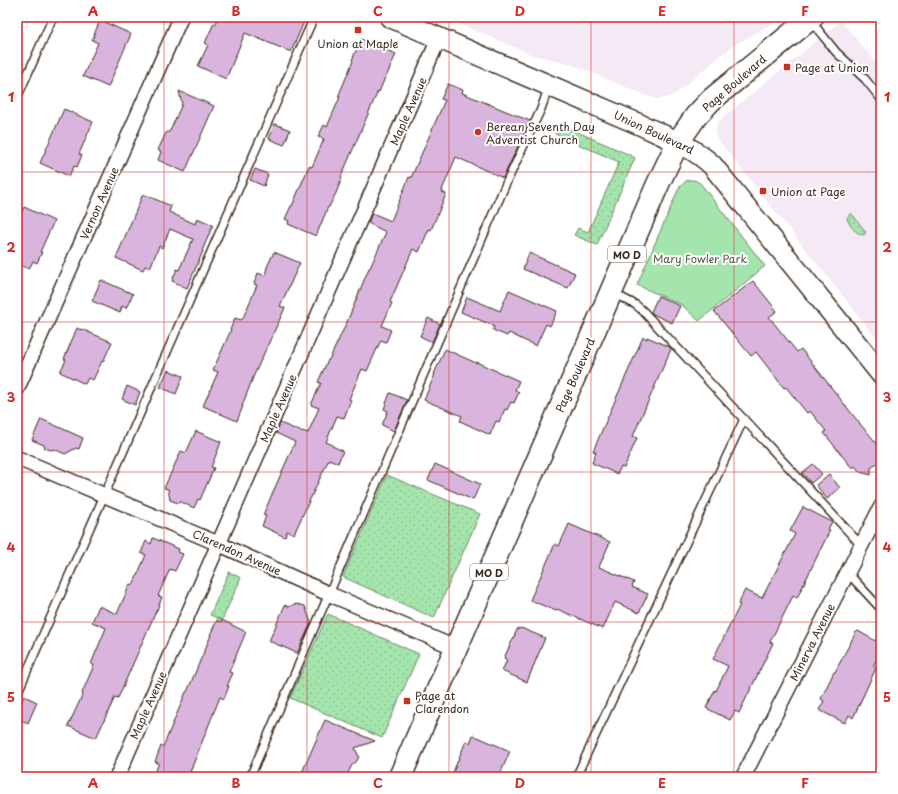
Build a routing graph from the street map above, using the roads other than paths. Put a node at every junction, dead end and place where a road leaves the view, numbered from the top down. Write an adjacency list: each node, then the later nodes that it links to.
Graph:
1 (53, 17): 8 (lane)
2 (181, 17): 13 (street, Vernon Avenue)
3 (314, 17): 16 (lane)
4 (390, 17): 6 (main road, Union Boulevard)
5 (811, 18): 9 (lane); 10 (main road, Page Boulevard / MO D)
6 (439, 38): 7 (main road, Union Boulevard); 18 (street, Maple Avenue)
7 (549, 86): 10 (main road, Union Boulevard); 21 (lane)
8 (17, 98)
9 (881, 98)
10 (678, 142): 11 (main road, Page Boulevard / MO D); 12 (main road, Union Boulevard)
11 (611, 292): 14 (lane); 23 (main road, Page Boulevard / MO D)
12 (881, 374)
13 (17, 389)
14 (744, 419): 19 (lane); 28 (lane)
15 (17, 458): 16 (street, Clarendon Avenue)
16 (104, 494): 18 (street, Clarendon Avenue); 24 (lane)
17 (881, 507): 19 (street, Minerva Avenue)
18 (219, 544): 21 (street, Clarendon Avenue); 25 (street, Maple Avenue)
19 (861, 545): 20 (street, Minerva Avenue)
20 (847, 572): 22 (lane); 29 (street, Minerva Avenue)
21 (329, 594): 23 (street, Clarendon Avenue); 26 (lane)
22 (881, 609)
23 (456, 648): 27 (main road, Page Boulevard / MO D)
24 (17, 694)
25 (117, 777)
26 (250, 777)
27 (400, 777)
28 (576, 777)
29 (744, 777)

